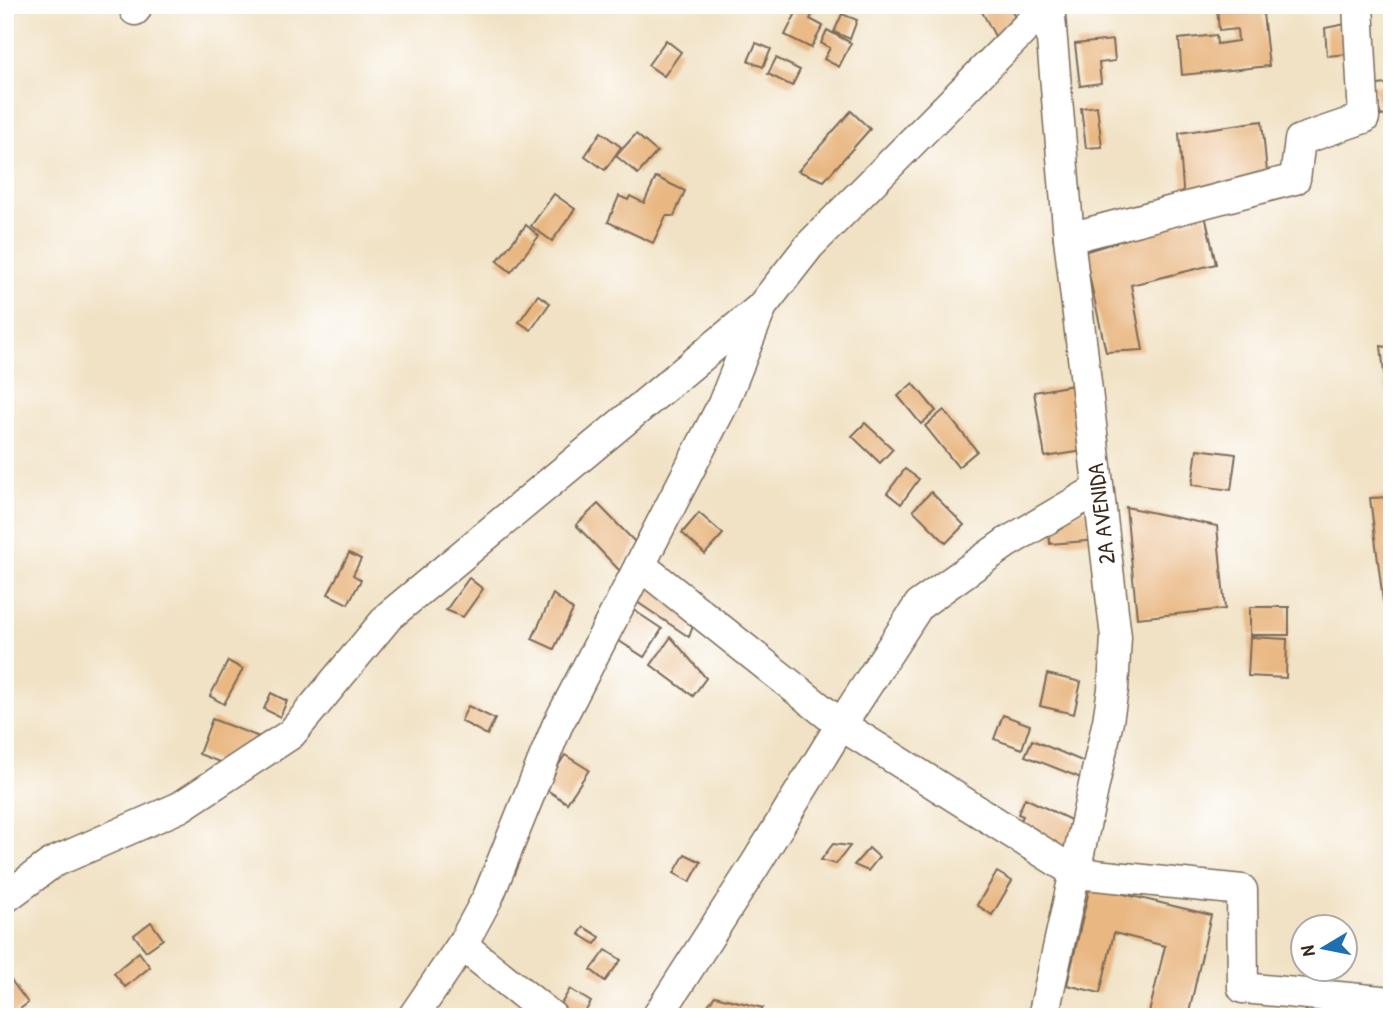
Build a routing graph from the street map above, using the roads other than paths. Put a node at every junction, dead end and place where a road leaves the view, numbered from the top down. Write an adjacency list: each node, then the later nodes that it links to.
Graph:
1 (1048, 5): 3 (street, 2A AVENIDA); 4 (street)
2 (1358, 5): 3 (street)
3 (1069, 238): 5 (street, 2A AVENIDA)
4 (762, 306): 6 (street); 9 (street)
5 (1098, 489): 7 (street); 8 (street, 2A AVENIDA)
6 (640, 565): 7 (street); 10 (street)
7 (841, 725): 8 (street); 15 (street)
8 (1076, 873): 12 (street); 16 (street, 2A AVENIDA)
9 (5, 898)
10 (462, 945): 13 (street); 14 (street)
11 (1392, 1002): 12 (street)
12 (1296, 1005)
13 (413, 1017)
14 (552, 1017)
15 (657, 1017)
16 (1043, 1017)

